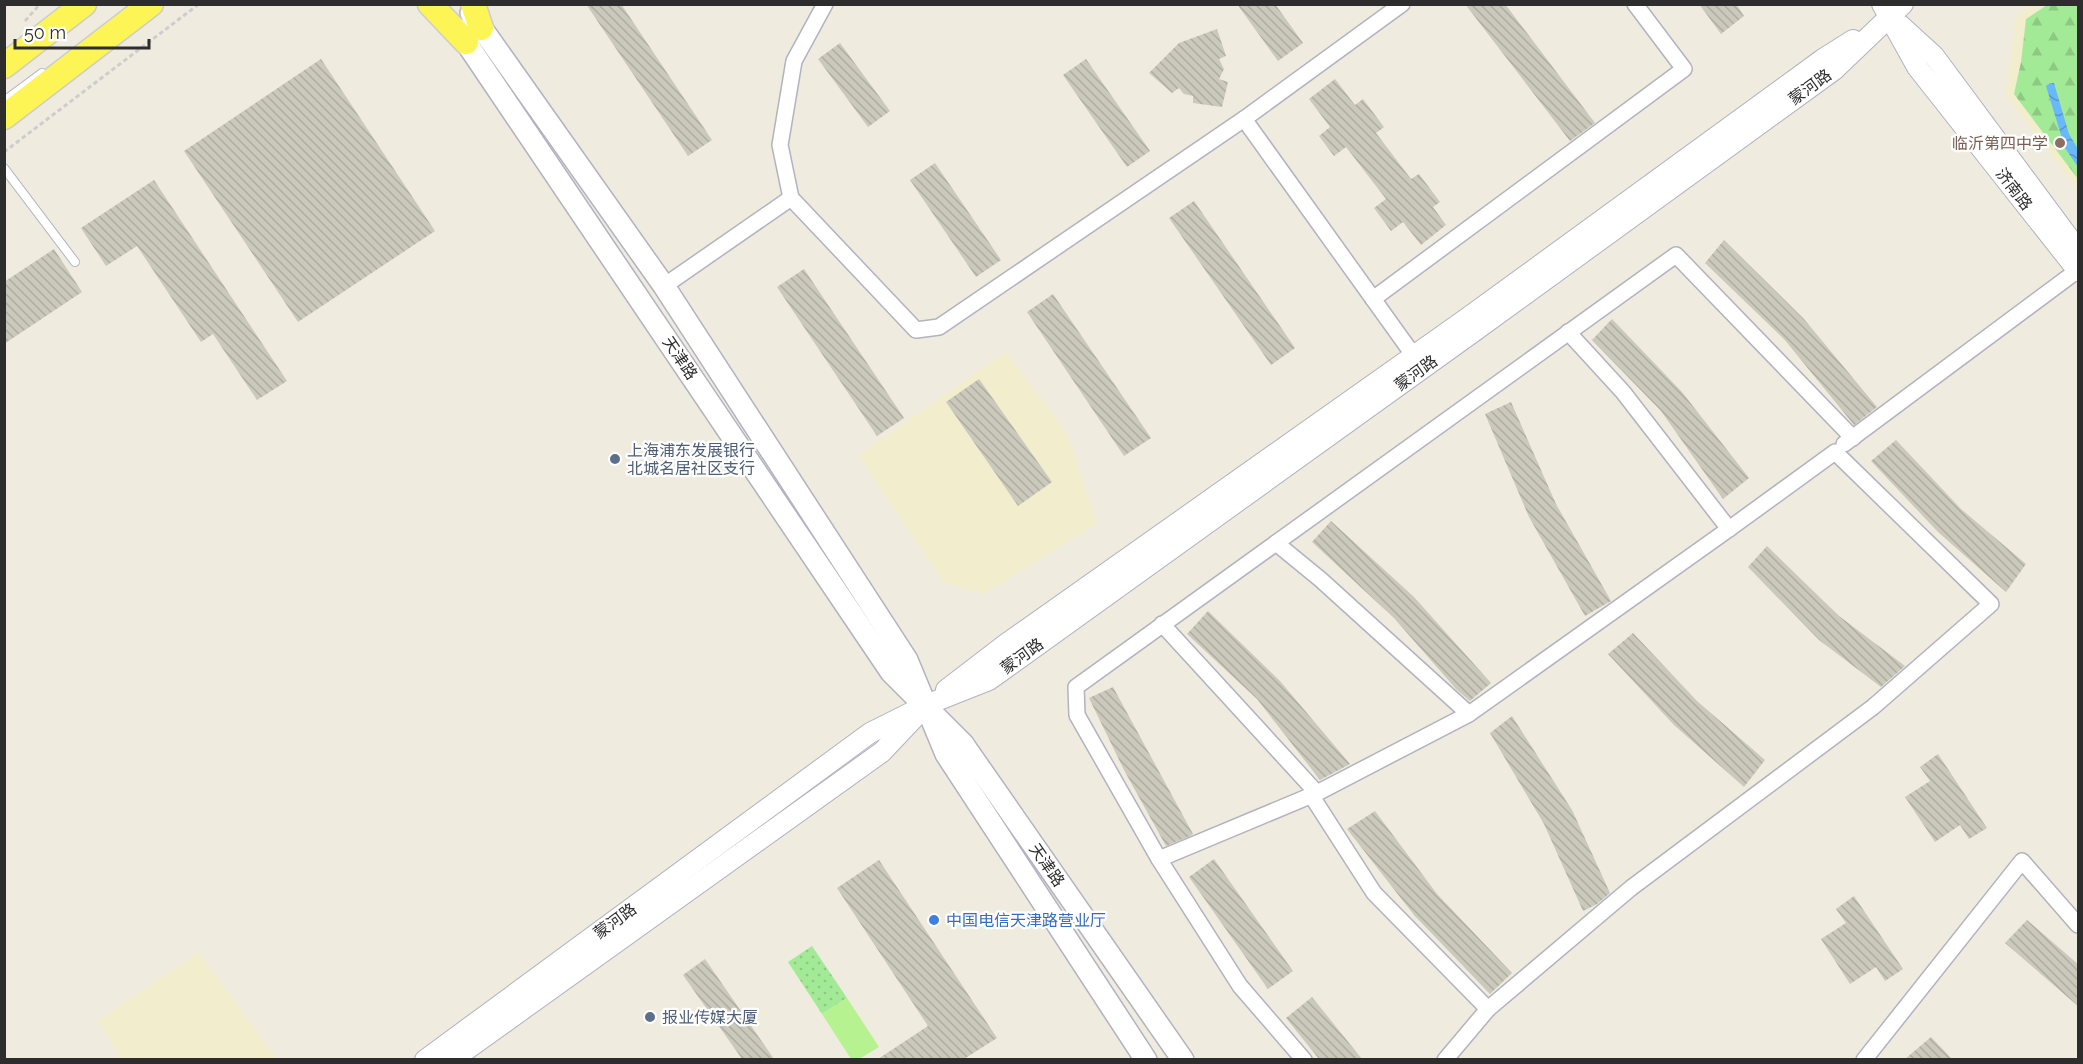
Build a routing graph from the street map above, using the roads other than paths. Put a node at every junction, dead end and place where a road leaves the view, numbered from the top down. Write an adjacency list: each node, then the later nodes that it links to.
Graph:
1 (84, 4): 13 (main road)
2 (151, 4): 16 (main road)
3 (430, 4): 12 (main road)
4 (441, 4): 12 (main road, 天津路)
5 (465, 4): 12 (main road, 天津路)
6 (472, 4): 12 (main road)
7 (825, 4): 19 (street)
8 (1402, 4): 17 (street)
9 (1635, 4): 24 (street)
10 (1921, 4): 11 (street, 蒙河路)
11 (1889, 7): 20 (street, 济南路); 22 (street, 济南路); 26 (street, 蒙河路); 32 (street, 蒙河路)
12 (474, 35): 23 (main road, 天津路); 32 (main road, 天津路)
13 (4, 66)
14 (50, 67): 15 (lane)
15 (4, 101)
16 (4, 117)
17 (1244, 119): 19 (street); 24 (street)
18 (4, 168): 21 (lane)
19 (791, 198): 23 (street)
20 (2079, 250)
21 (75, 262)
22 (2078, 271): 27 (street)
23 (664, 286): 32 (main road, 天津路)
24 (1373, 299): 26 (street)
25 (1568, 332): 27 (street); 29 (street); 30 (street)
26 (1414, 356): 32 (street, 蒙河路)
27 (1852, 438): 28 (street)
28 (1835, 452): 29 (street); 37 (street)
29 (1729, 529): 33 (street)
30 (1276, 543): 31 (street); 33 (street)
31 (1162, 624): 34 (street); 35 (street)
32 (926, 705): 38 (street, 蒙河路); 39 (street, 蒙河路); 40 (main road, 天津路); 41 (main road, 天津路)
33 (1469, 714): 34 (street)
34 (1314, 794): 35 (street); 37 (street)
35 (1159, 859): 42 (street)
36 (2079, 925): 44 (street)
37 (1488, 1009): 43 (street)
38 (425, 1059)
39 (452, 1059)
40 (1146, 1059)
41 (1183, 1059)
42 (1304, 1059)
43 (1445, 1059)
44 (1864, 1059)

